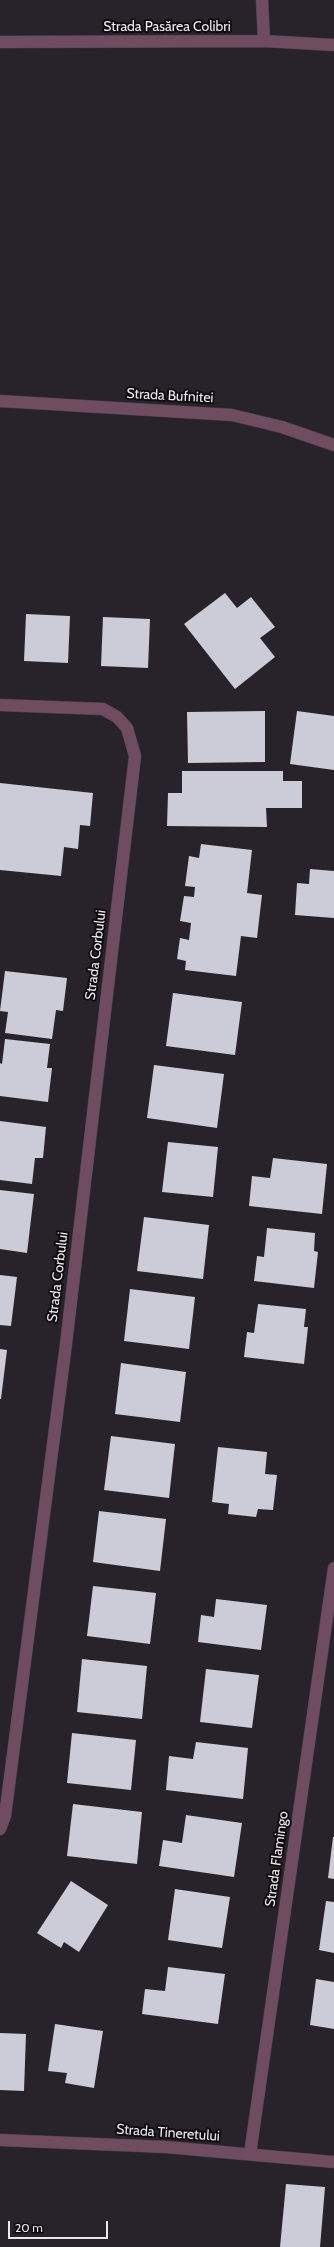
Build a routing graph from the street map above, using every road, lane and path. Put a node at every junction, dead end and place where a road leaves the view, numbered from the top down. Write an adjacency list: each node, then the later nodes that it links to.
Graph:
1 (262, 0): 2 (street)
2 (264, 41): 3 (street, Strada Pasărea Colibri); 4 (street, Strada Pasărea Colibri)
3 (0, 42)
4 (334, 45)
5 (0, 401): 6 (street, Strada Bufnitei)
6 (334, 445)
7 (0, 705): 9 (street, Strada Corbului)
8 (334, 1568): 11 (street, Strada Flamingo)
9 (0, 1829)
10 (0, 2140): 11 (street, Strada Tineretului)
11 (250, 2154): 12 (street, Strada Tineretului)
12 (334, 2162)

